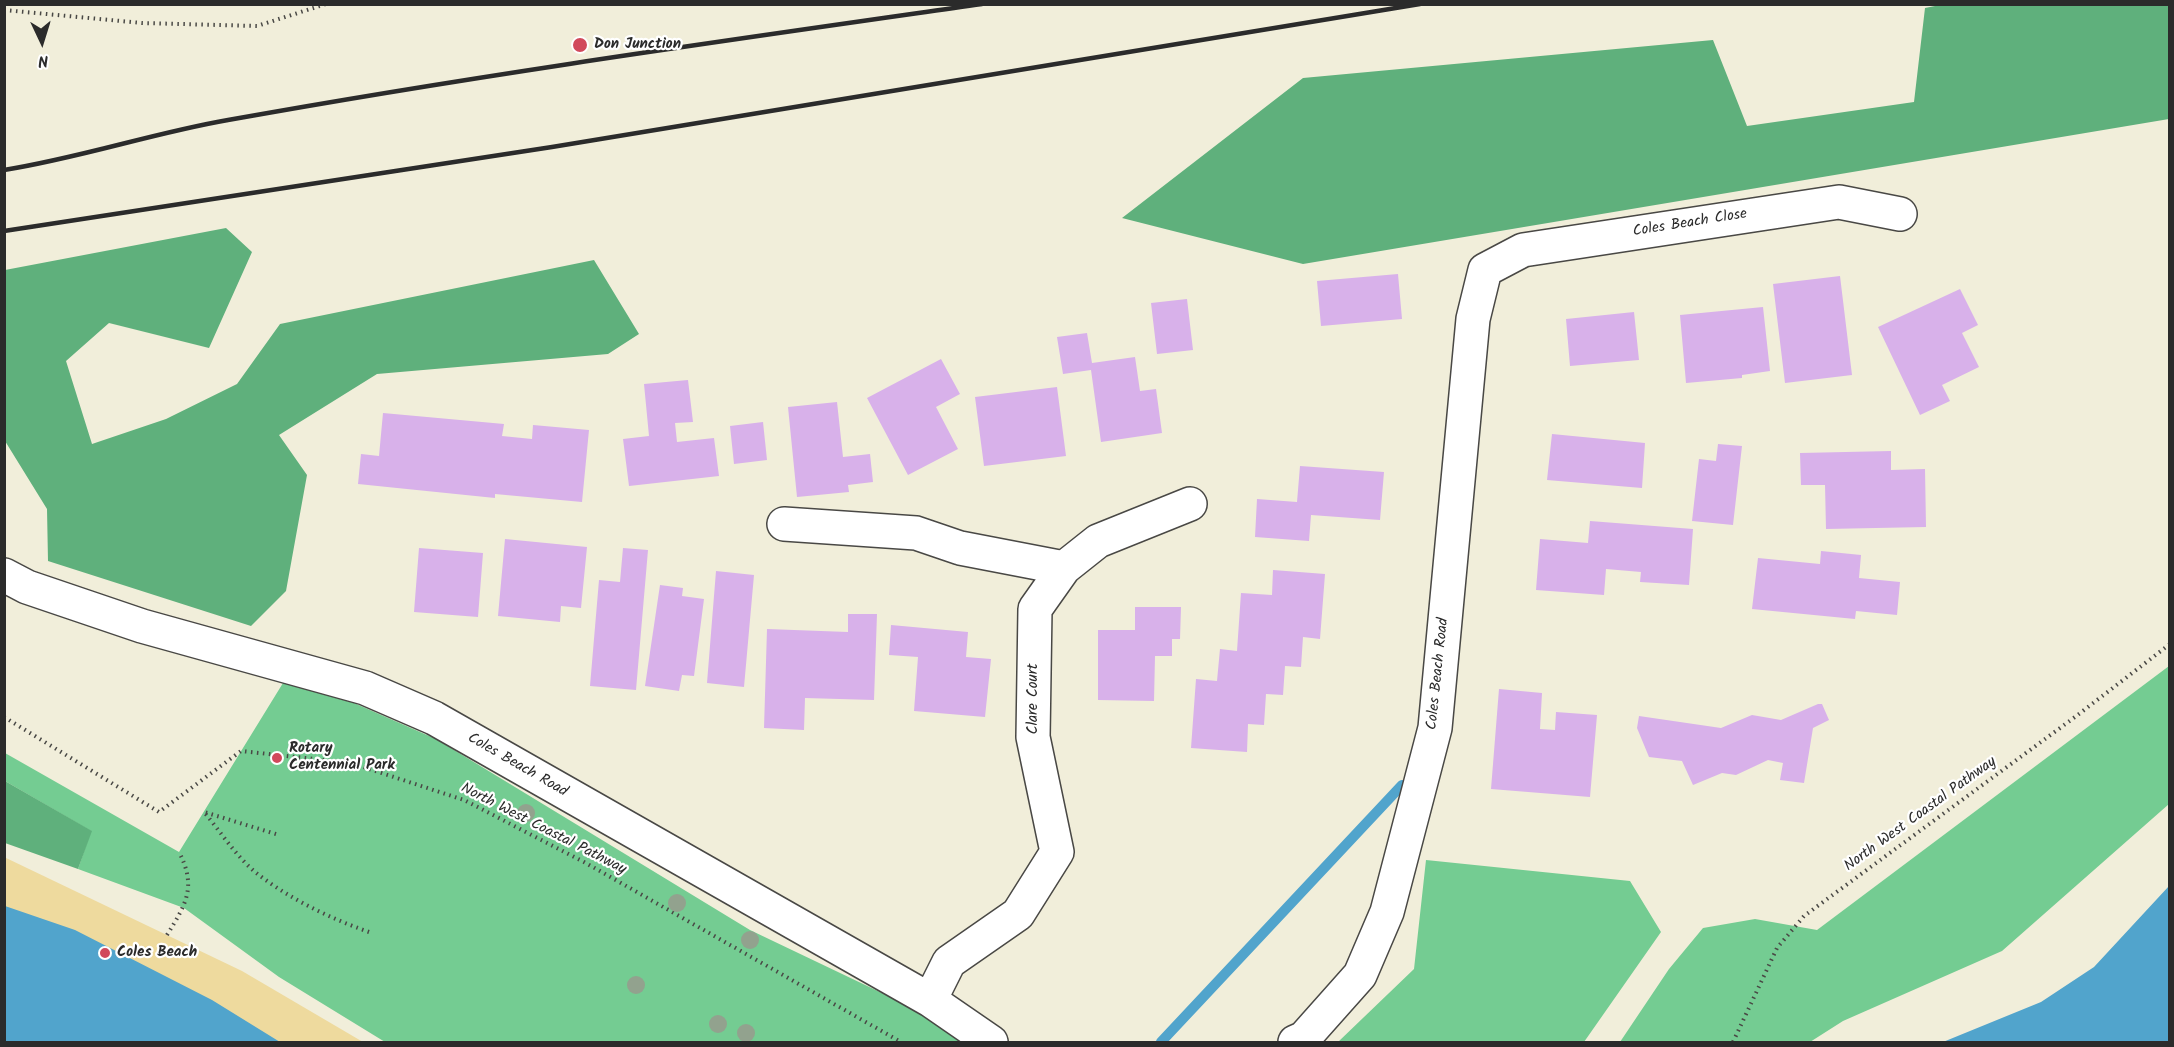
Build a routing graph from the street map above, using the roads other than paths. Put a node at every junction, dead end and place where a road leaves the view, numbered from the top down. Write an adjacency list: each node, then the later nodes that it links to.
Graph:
1 (1900, 214): 2 (street, Coles Beach Close)
2 (1485, 270): 9 (street, Coles Beach Road)
3 (1190, 504): 5 (street, Clare Court)
4 (784, 524): 5 (street)
5 (1064, 568): 7 (street, Clare Court)
6 (4, 575): 7 (street, Coles Beach Road)
7 (930, 1000): 8 (street, Coles Beach Road)
8 (991, 1042)
9 (1296, 1042)

